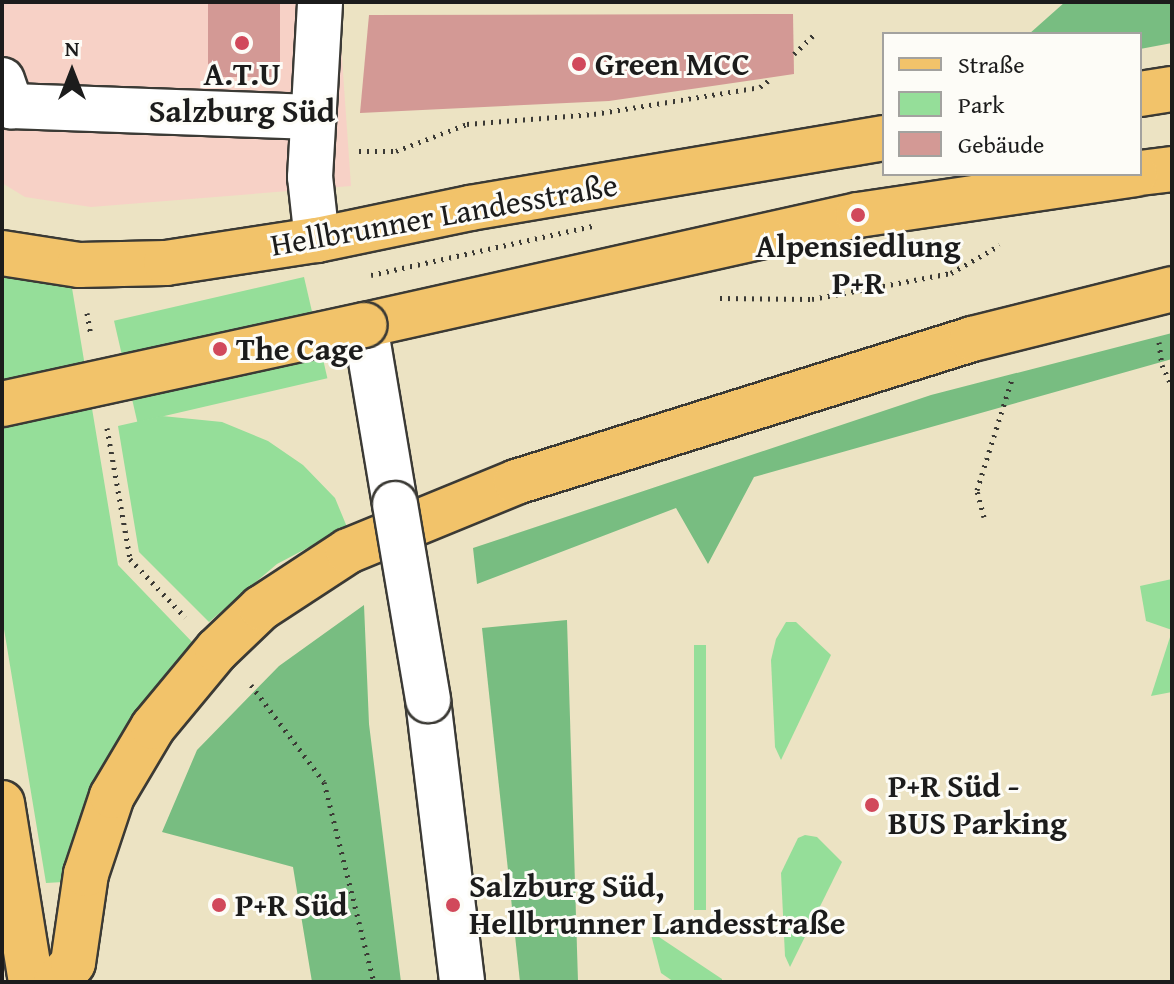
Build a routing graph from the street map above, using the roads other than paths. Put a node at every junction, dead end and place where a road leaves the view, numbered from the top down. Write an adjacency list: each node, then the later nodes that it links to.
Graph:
1 (320, 2): 5 (street)
2 (2, 80): 5 (street)
3 (1172, 89): 4 (main road)
4 (1142, 94)
5 (312, 134): 10 (street)
6 (882, 138): 10 (main road, Hellbrunner Landesstraße)
7 (1172, 169): 8 (main road)
8 (1142, 173)
9 (1123, 176): 13 (main road)
10 (317, 240): 11 (main road, Hellbrunner Landesstraße)
11 (2, 253)
12 (1172, 289): 17 (main road)
13 (365, 325): 14 (main road, bridge); 18 (street, bridge)
14 (2, 404)
15 (2, 803): 16 (main road)
16 (31, 982)
17 (56, 982)
18 (462, 982)

